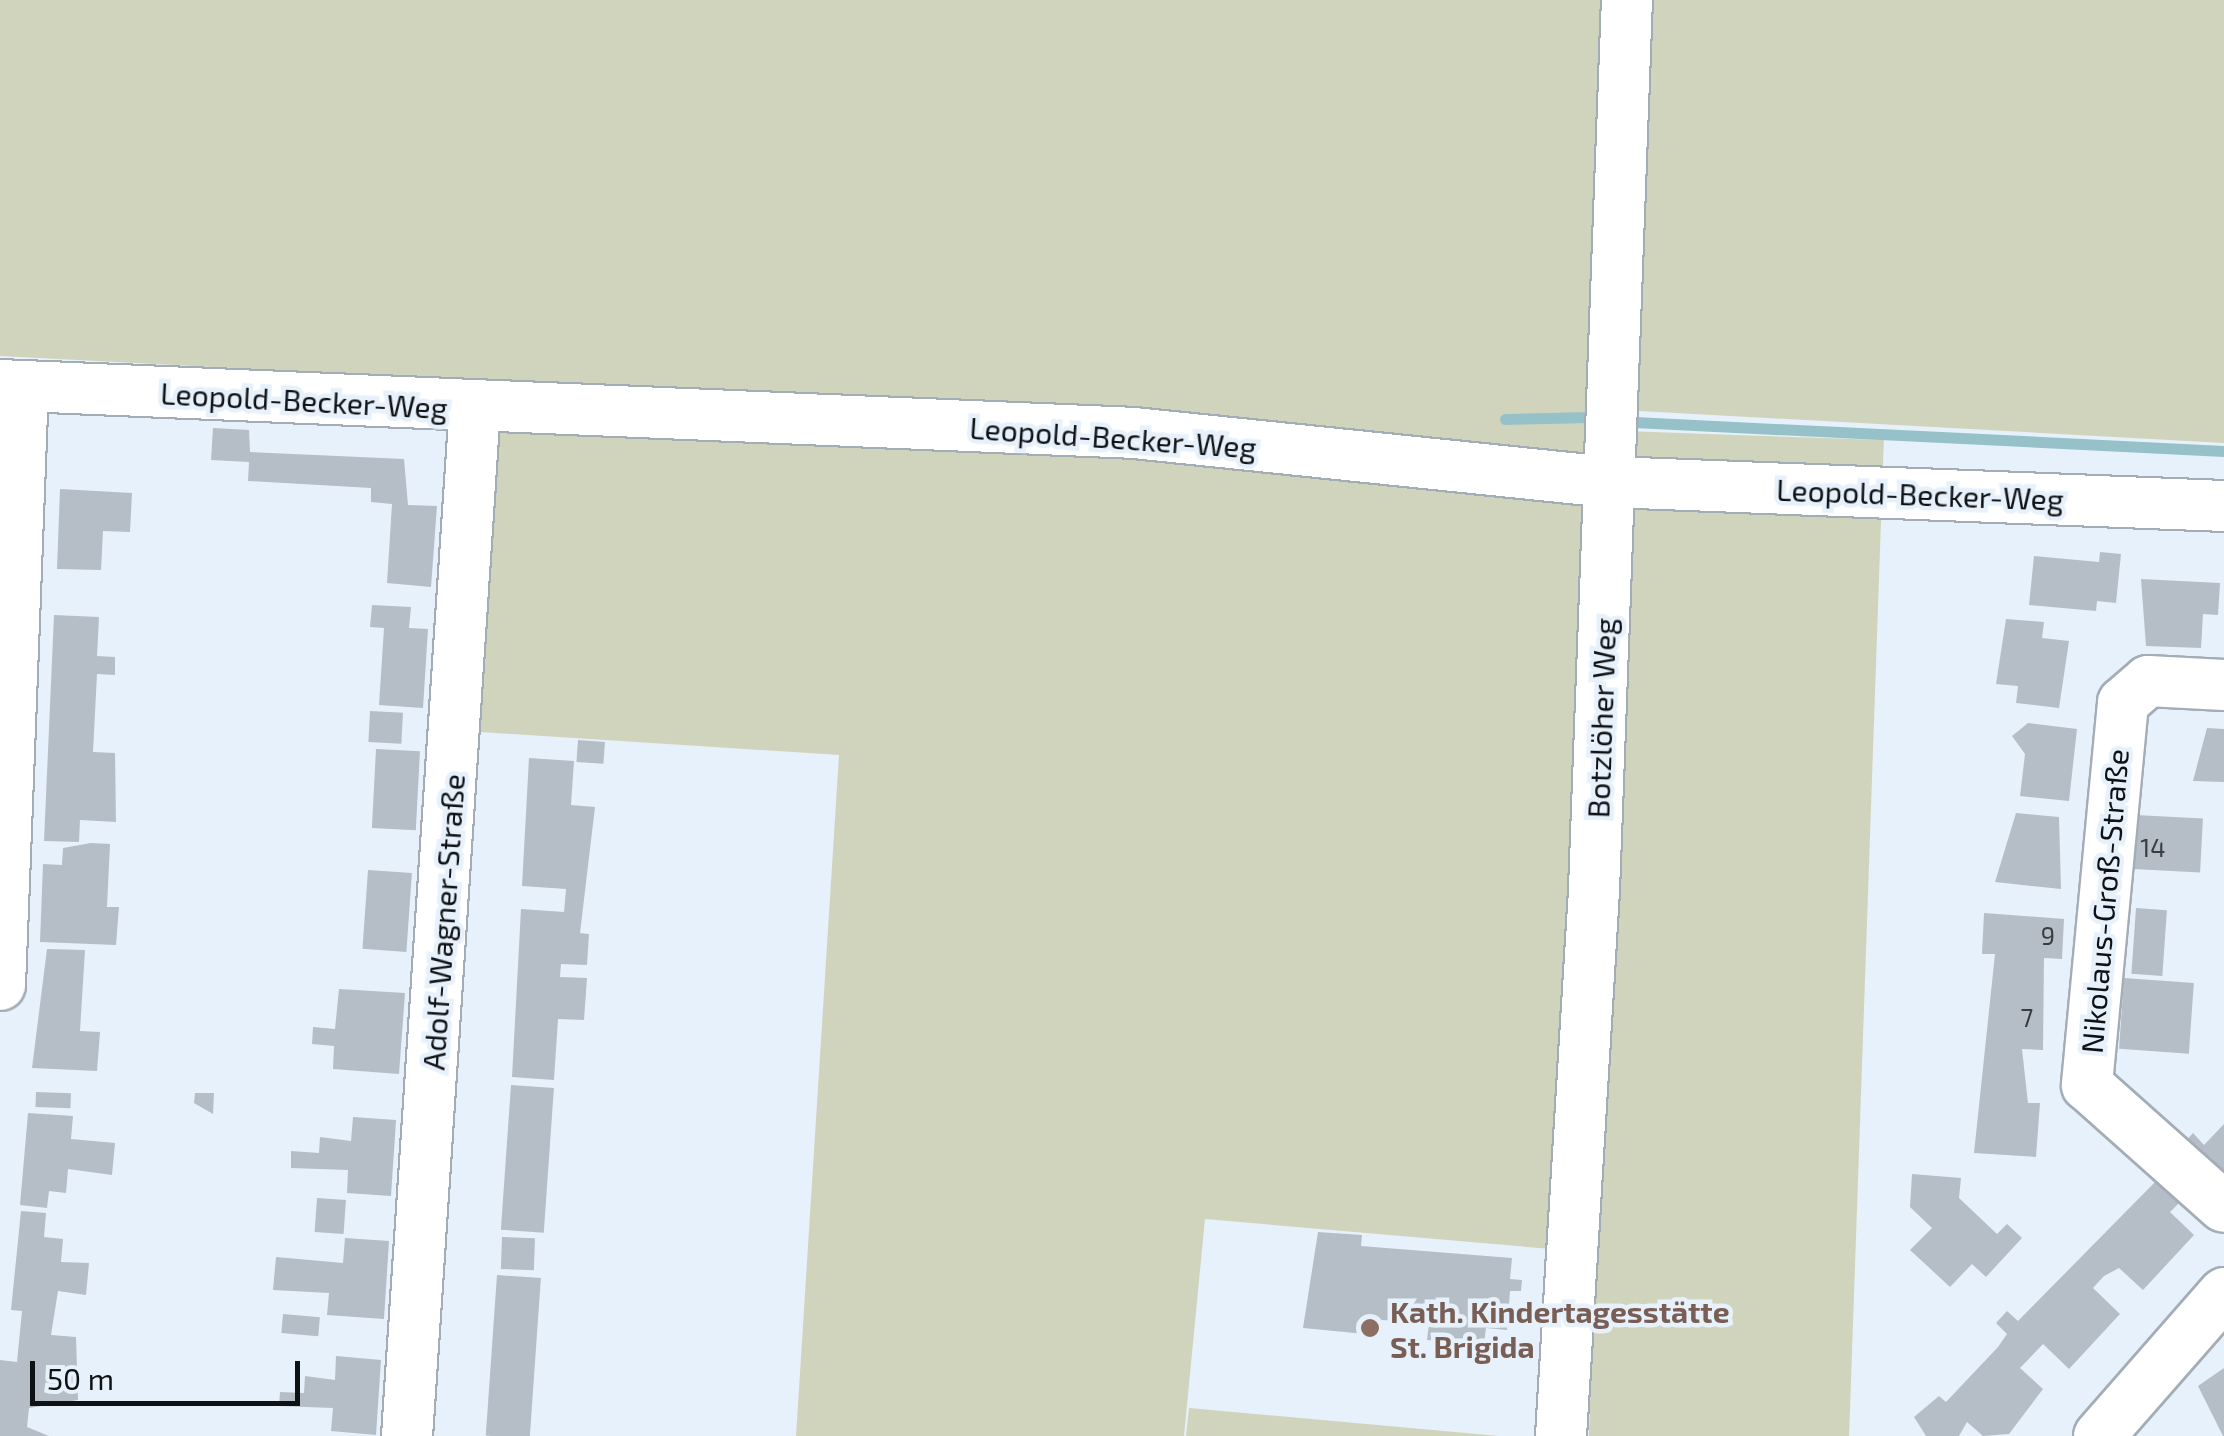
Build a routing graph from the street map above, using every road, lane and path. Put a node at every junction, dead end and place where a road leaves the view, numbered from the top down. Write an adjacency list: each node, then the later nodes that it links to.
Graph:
1 (1627, 0): 4 (street, Botzlöher Weg)
2 (11, 386): 3 (street, Leopold-Becker-Weg); 7 (street)
3 (475, 408): 4 (street, Leopold-Becker-Weg); 10 (street, Adolf-Wagner-Straße)
4 (1611, 482): 5 (street, Leopold-Becker-Weg); 11 (street, Botzlöher Weg)
5 (2224, 506)
6 (2224, 685): 8 (street, Nikolaus-Groß-Straße)
7 (0, 985)
8 (2224, 1207)
9 (2224, 1294): 12 (street)
10 (407, 1436)
11 (1562, 1436)
12 (2098, 1436)

